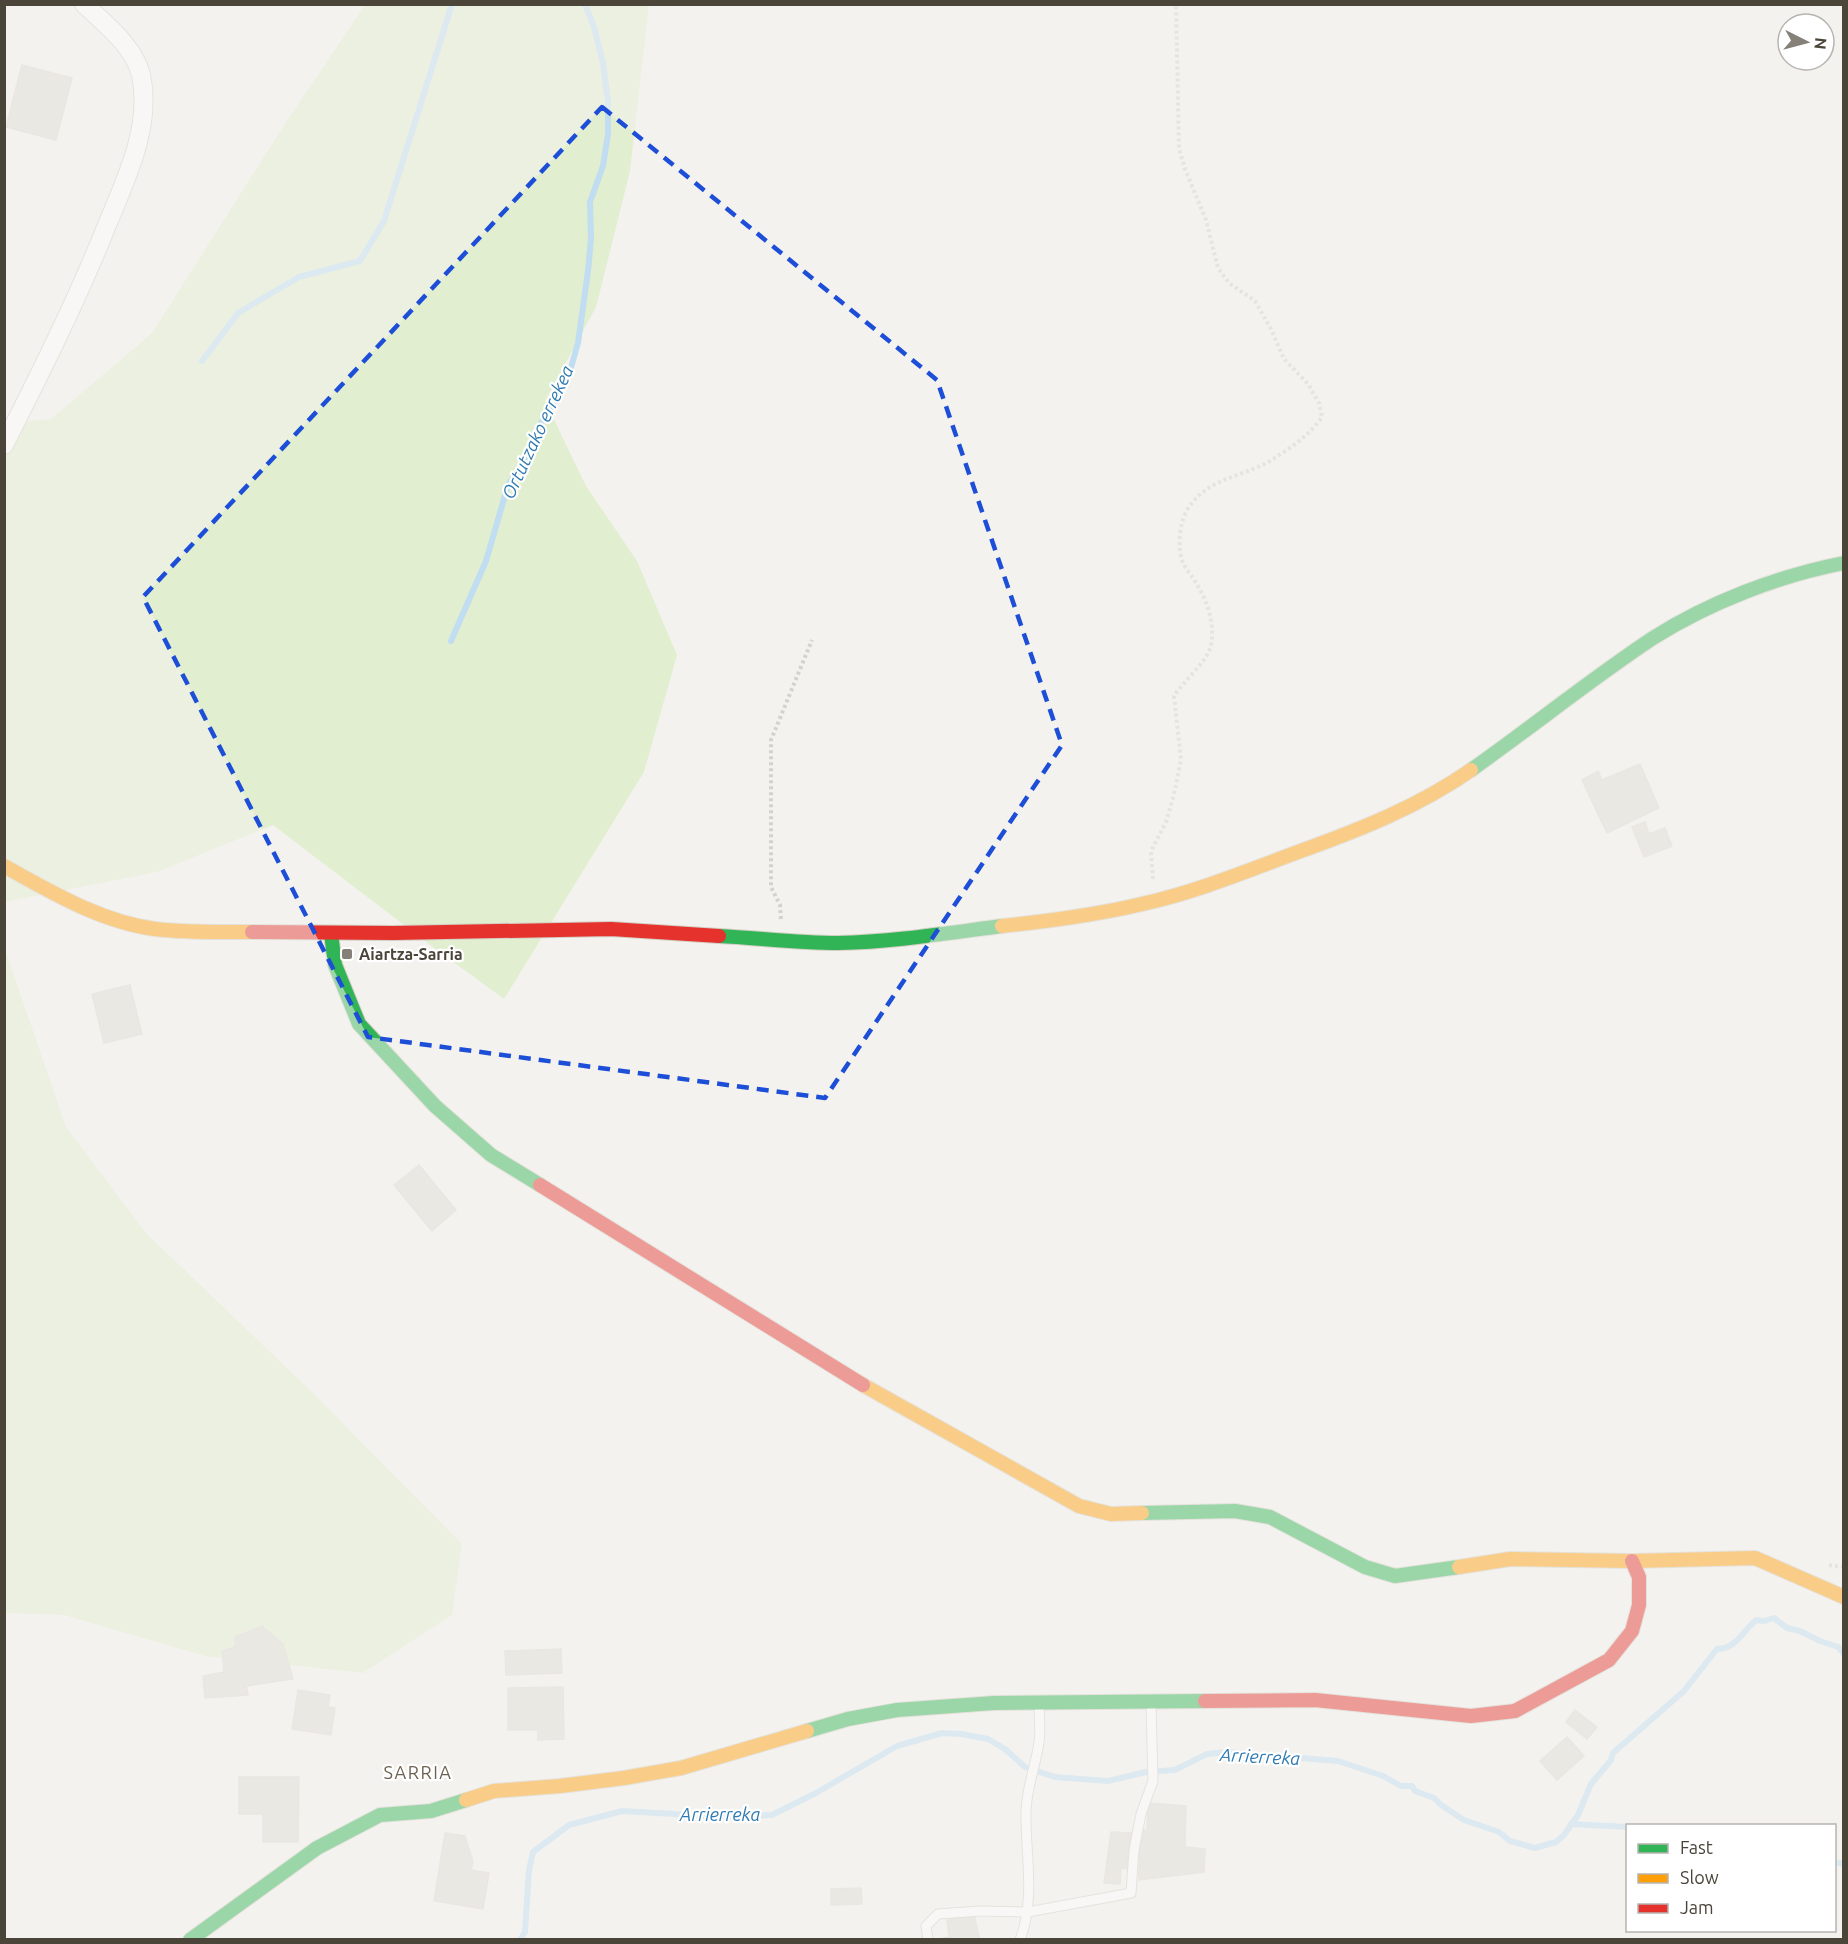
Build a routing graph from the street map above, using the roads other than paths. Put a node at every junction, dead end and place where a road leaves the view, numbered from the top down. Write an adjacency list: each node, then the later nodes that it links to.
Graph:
1 (84, 4): 2 (street)
2 (4, 445)
3 (1844, 563): 5 (street)
4 (4, 866): 5 (street)
5 (331, 933): 6 (street)
6 (1632, 1561): 7 (street); 9 (street)
7 (1844, 1598)
8 (1039, 1702): 9 (street); 10 (lane); 11 (street)
9 (1151, 1702): 10 (lane)
10 (1028, 1912): 12 (lane); 13 (lane)
11 (190, 1940)
12 (928, 1940)
13 (1020, 1940)

